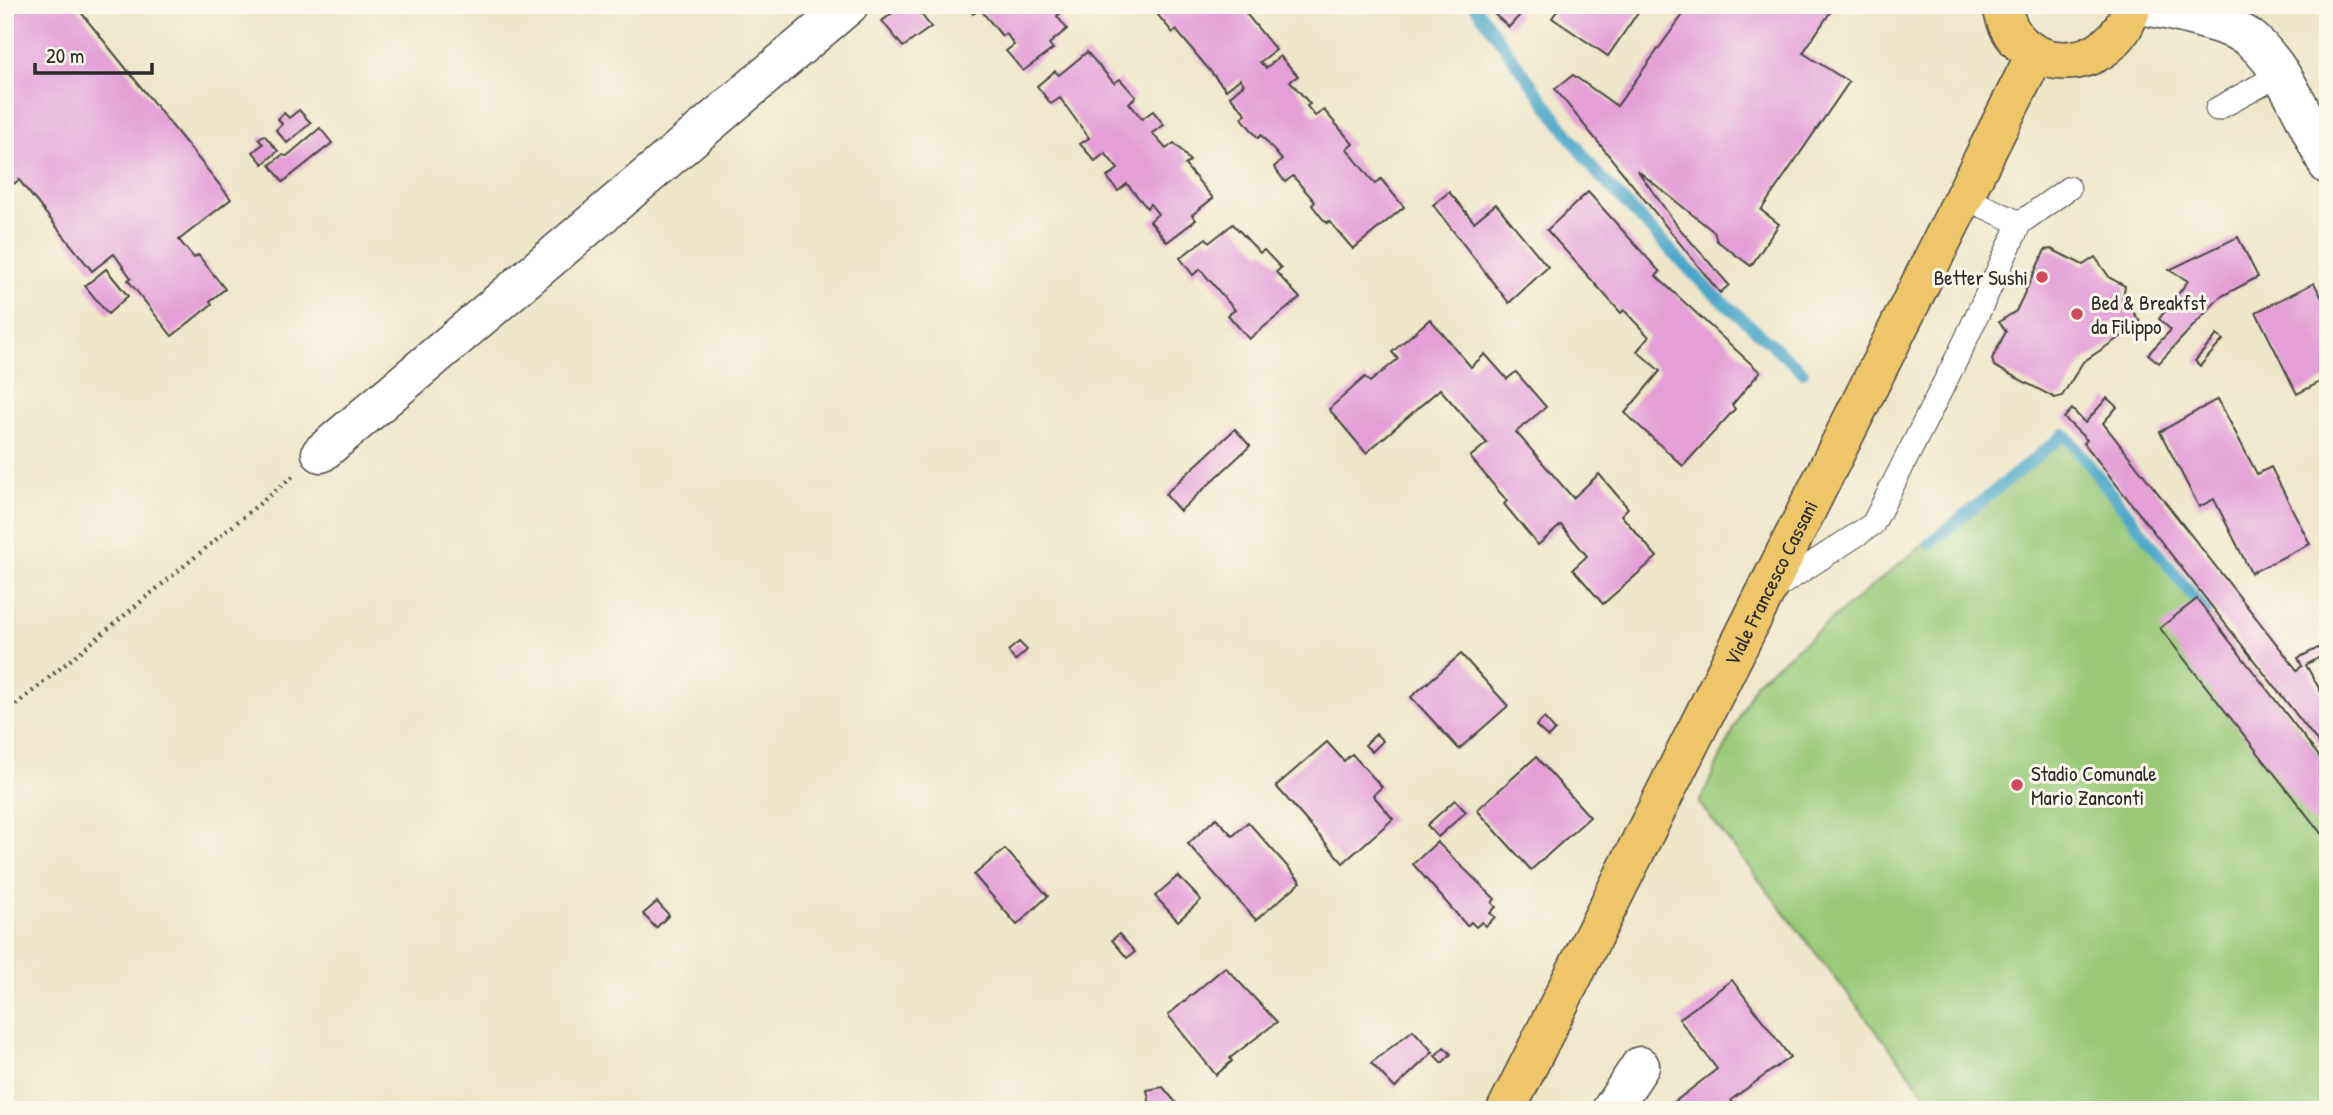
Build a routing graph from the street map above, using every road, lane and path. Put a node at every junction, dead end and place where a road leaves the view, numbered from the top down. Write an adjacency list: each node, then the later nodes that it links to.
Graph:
1 (849, 5): 12 (street)
2 (2002, 5): 5 (main road)
3 (2132, 5): 5 (main road)
4 (2139, 5): 6 (street)
5 (2035, 55): 10 (main road, Viale Francesco Cassani)
6 (2281, 74): 7 (lane); 8 (street)
7 (2217, 109)
8 (2328, 165)
9 (2069, 188): 11 (lane)
10 (1963, 197): 11 (lane); 13 (main road, Viale Francesco Cassani)
11 (2020, 223): 13 (lane)
12 (321, 453): 14 (path)
13 (1762, 596): 16 (main road, Viale Francesco Cassani)
14 (5, 714)
15 (1640, 1066): 17 (street)
16 (1506, 1110)
17 (1611, 1110)

